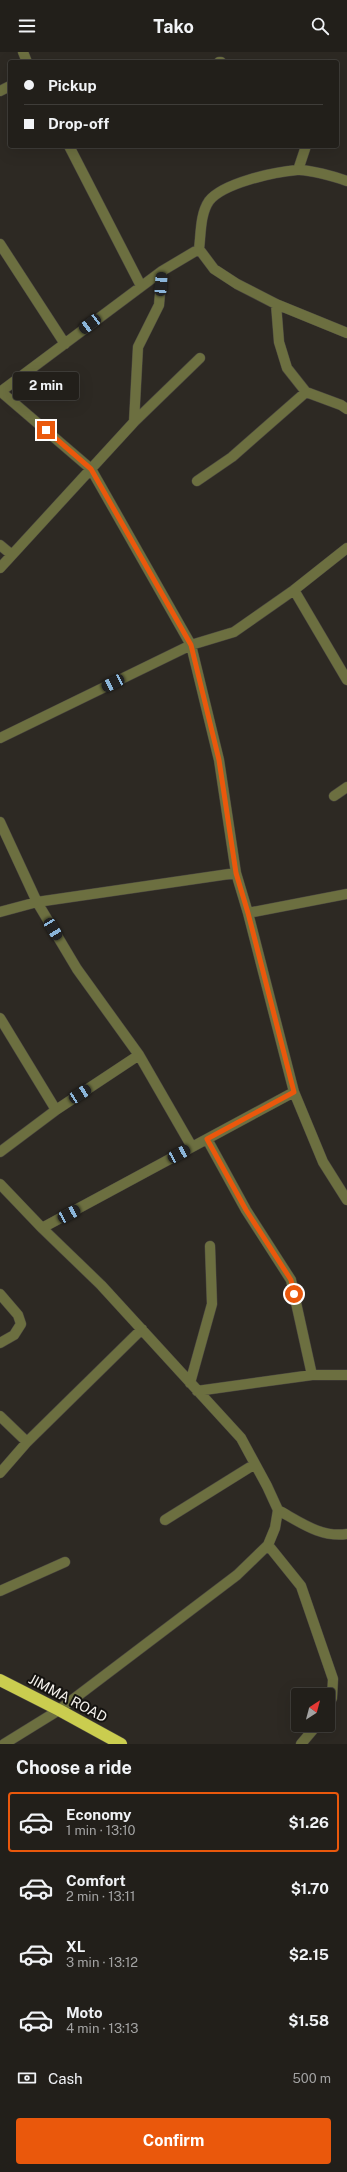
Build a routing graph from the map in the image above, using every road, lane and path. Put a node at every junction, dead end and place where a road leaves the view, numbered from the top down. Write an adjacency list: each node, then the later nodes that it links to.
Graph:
1 (70, 148): 8 (street)
2 (305, 148): 3 (street)
3 (298, 170): 4 (street); 6 (street)
4 (347, 181)
5 (0, 244): 11 (street)
6 (199, 249): 7 (street); 9 (street)
7 (162, 271): 8 (street); 16 (street)
8 (141, 286): 11 (street)
9 (276, 304): 10 (street); 14 (street)
10 (347, 333)
11 (65, 344): 13 (street)
12 (200, 358): 16 (street)
13 (0, 391): 17 (street)
14 (306, 392): 15 (street); 18 (street)
15 (347, 409)
16 (134, 422): 17 (street)
17 (91, 469): 21 (street); 24 (street)
18 (196, 481)
19 (0, 546): 21 (street)
20 (347, 548): 23 (street)
21 (12, 555): 22 (street)
22 (0, 568)
23 (294, 590): 24 (street); 25 (street)
24 (191, 645): 26 (street); 30 (street)
25 (347, 680)
26 (0, 738)
27 (347, 787): 28 (street)
28 (334, 796)
29 (0, 822): 32 (street)
30 (236, 873): 32 (street); 34 (street)
31 (347, 894): 34 (street)
32 (37, 902): 33 (street); 36 (street)
33 (0, 912)
34 (248, 913): 37 (street)
35 (0, 1018): 38 (street)
36 (139, 1056): 38 (street); 40 (street)
37 (294, 1092): 39 (street); 43 (street)
38 (56, 1110): 41 (street)
39 (207, 1139): 40 (street); 49 (street)
40 (192, 1147): 44 (street)
41 (0, 1152)
42 (0, 1184): 44 (street)
43 (347, 1200)
44 (42, 1228): 47 (street)
45 (210, 1246): 51 (street)
46 (0, 1294): 48 (street)
47 (142, 1329): 51 (street); 53 (street)
48 (0, 1343)
49 (312, 1375): 50 (street); 51 (street)
50 (347, 1375)
51 (193, 1387): 54 (street)
52 (0, 1416): 53 (street)
53 (26, 1442): 55 (street)
54 (255, 1464): 56 (street); 57 (street)
55 (0, 1473)
56 (278, 1510): 58 (street); 59 (street)
57 (165, 1520)
58 (347, 1534)
59 (268, 1545): 63 (street); 64 (street)
60 (64, 1562): 61 (street)
61 (0, 1591)
62 (0, 1680): 64 (highway, JIMMA ROAD)
63 (333, 1688)
64 (59, 1710): 66 (street); 67 (highway, JIMMA ROAD)
65 (311, 1732): 68 (street)
66 (4, 1744)
67 (121, 1744)
68 (301, 1744)

